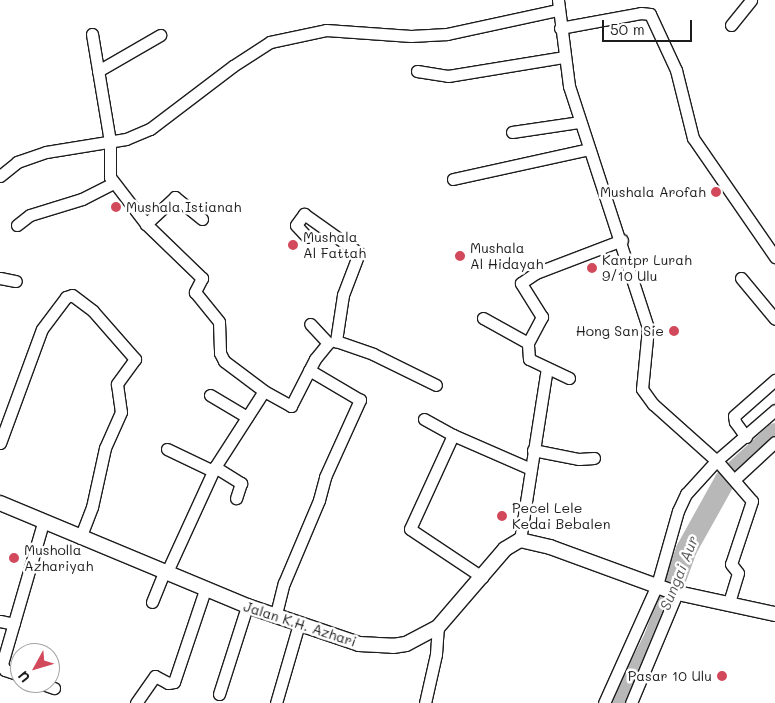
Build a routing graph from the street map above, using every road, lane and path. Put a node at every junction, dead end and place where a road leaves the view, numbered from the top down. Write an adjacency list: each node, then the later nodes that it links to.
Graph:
1 (752, 0): 3 (street)
2 (558, 5): 4 (street); 12 (street)
3 (731, 25)
4 (560, 28): 7 (street); 22 (street)
5 (92, 34): 8 (street)
6 (160, 35): 8 (street)
7 (564, 57): 9 (street); 10 (street)
8 (98, 71): 12 (street)
9 (417, 71)
10 (580, 122): 11 (street); 13 (street)
11 (512, 132)
12 (108, 142): 14 (street); 16 (street)
13 (584, 151): 15 (street); 21 (street)
14 (0, 176)
15 (453, 179)
16 (114, 183): 18 (street); 19 (street)
17 (202, 219): 18 (street)
18 (146, 224): 36 (street)
19 (17, 225)
20 (307, 237): 29 (street)
21 (619, 241): 30 (street); 48 (street)
22 (775, 257)
23 (0, 278): 25 (street)
24 (741, 278): 27 (street)
25 (16, 281)
26 (483, 318): 30 (street)
27 (775, 320)
28 (310, 324): 29 (street)
29 (332, 342): 32 (street); 35 (street)
30 (528, 343): 31 (street)
31 (547, 368): 33 (street); 46 (street)
32 (310, 370): 36 (street); 65 (street)
33 (569, 378)
34 (775, 380): 42 (street)
35 (436, 385)
36 (264, 392): 39 (street)
37 (210, 395): 39 (street)
38 (775, 410): 42 (street)
39 (247, 417): 49 (street)
40 (424, 419): 41 (street)
41 (453, 435): 50 (street); 58 (street)
42 (746, 437): 48 (street)
43 (775, 442): 51 (street)
44 (0, 443): 55 (street)
45 (167, 449): 49 (street)
46 (533, 450): 47 (street); 50 (street)
47 (594, 458)
48 (718, 462): 51 (street); 59 (street)
49 (214, 469): 52 (street); 57 (street)
50 (531, 469): 56 (street)
51 (734, 478): 63 (street)
52 (236, 498)
53 (0, 503): 54 (street, Jalan K.H. Azhari)
54 (43, 523): 55 (street, Jalan K.H. Azhari); 68 (street)
55 (80, 538): 57 (street, Jalan K.H. Azhari)
56 (520, 540): 58 (street, Jalan K.H. Azhari); 59 (street)
57 (165, 574): 60 (street, Jalan K.H. Azhari); 62 (street)
58 (482, 577): 70 (street, Jalan K.H. Azhari)
59 (658, 586): 61 (street); 76 (street)
60 (205, 590): 64 (street, Jalan K.H. Azhari); 73 (street)
61 (675, 592): 63 (street); 77 (street)
62 (152, 602)
63 (729, 603): 66 (street)
64 (247, 606): 65 (street, Jalan K.H. Azhari); 72 (street)
65 (276, 614): 69 (street, Jalan K.H. Azhari)
66 (775, 614)
67 (0, 621): 68 (street)
68 (14, 624): 71 (street)
69 (300, 624): 70 (street, Jalan K.H. Azhari); 74 (street)
70 (438, 627): 75 (street)
71 (1, 672)
72 (219, 694)
73 (136, 703)
74 (276, 703)
75 (425, 703)
76 (604, 703)
77 (631, 703)

